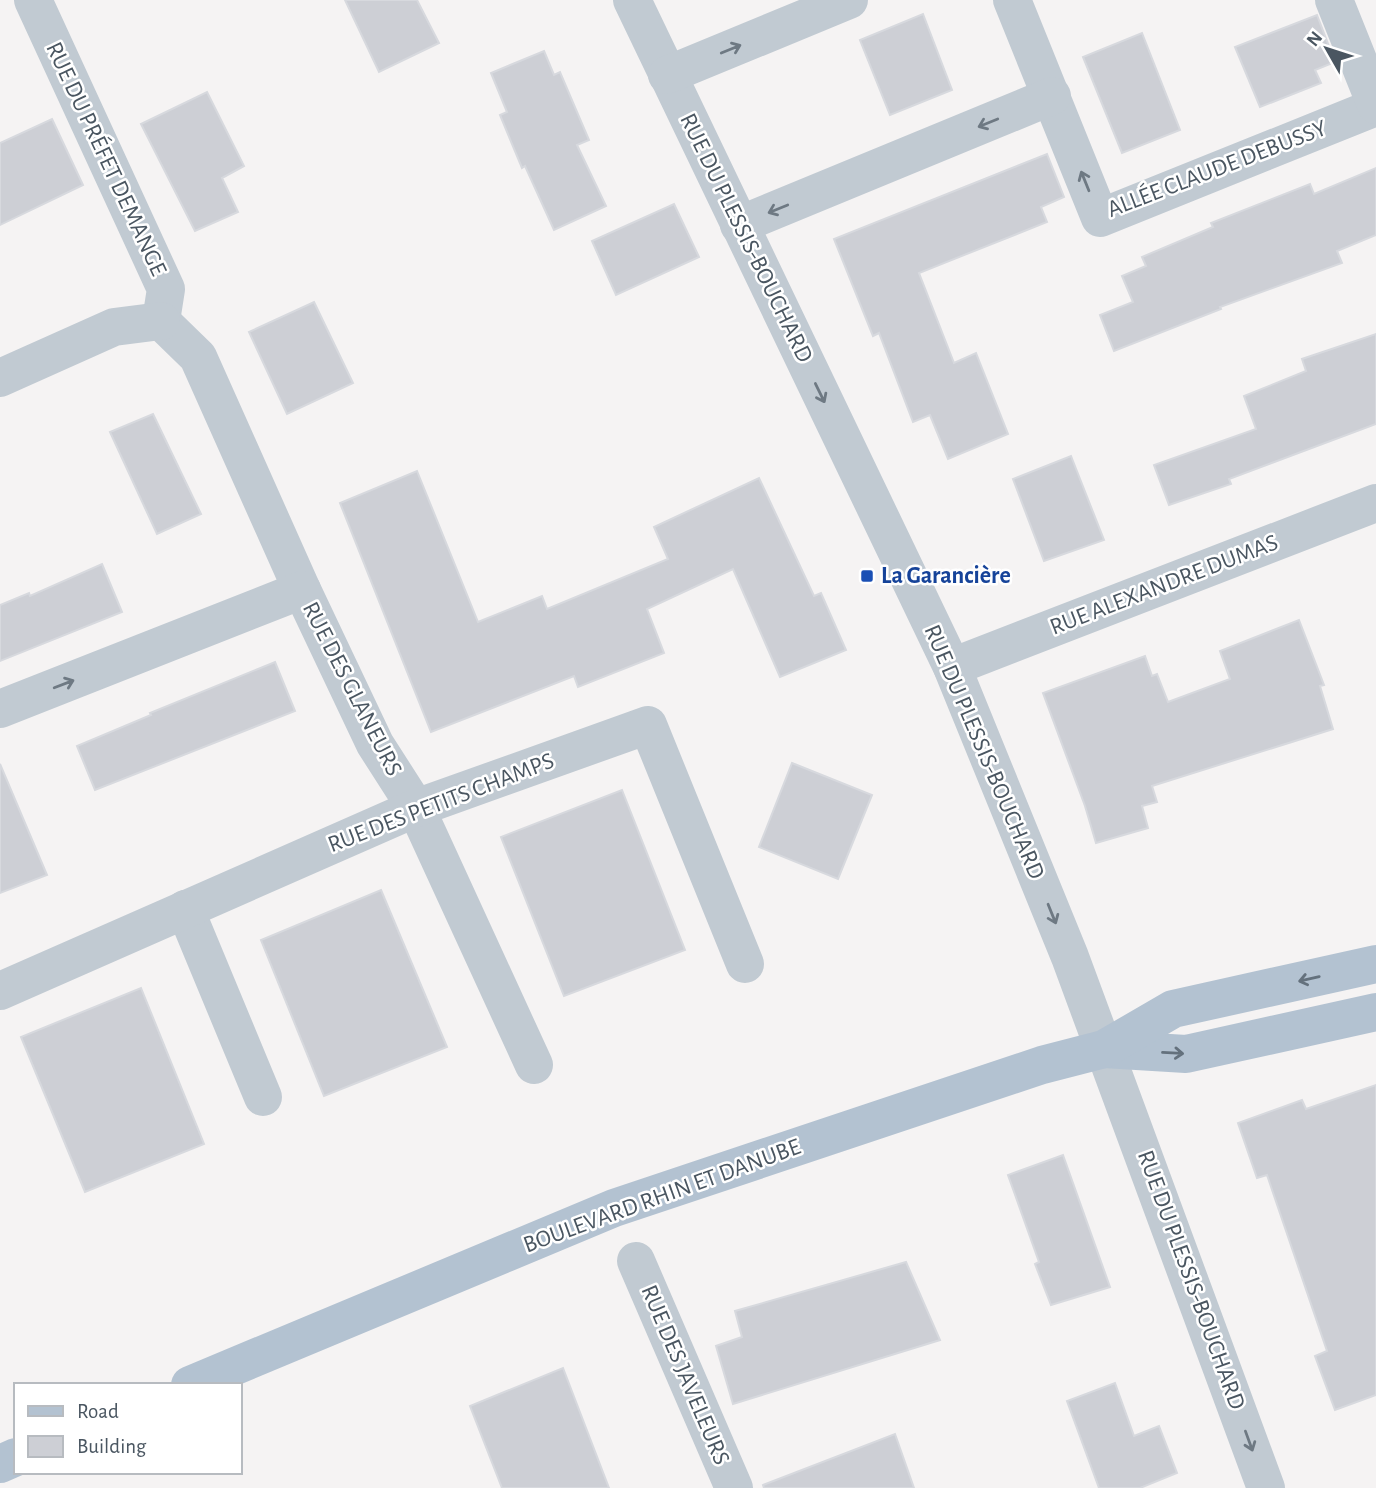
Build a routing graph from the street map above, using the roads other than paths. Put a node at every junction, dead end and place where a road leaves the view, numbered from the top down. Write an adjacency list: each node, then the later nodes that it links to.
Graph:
1 (33, 0): 10 (street, RUE DU PRÉFET DEMANGE)
2 (632, 0): 6 (street, RUE DU PLESSIS-BOUCHARD)
3 (849, 0): 6 (street, one-way to 3)
4 (1012, 0): 7 (street, ALLÉE CLAUDE DEBUSSY)
5 (1334, 0): 8 (street, ALLÉE CLAUDE DEBUSSY)
6 (667, 75): 9 (street, RUE DU PLESSIS-BOUCHARD)
7 (1052, 96): 8 (street, ALLÉE CLAUDE DEBUSSY, one-way to 7); 9 (street, one-way to 9)
8 (1376, 106)
9 (740, 225): 14 (street, RUE DU PLESSIS-BOUCHARD, one-way to 14)
10 (161, 321): 11 (street); 13 (street, RUE DES GLANEURS)
11 (0, 377)
12 (1376, 503): 14 (street, RUE ALEXANDRE DUMAS)
13 (302, 590): 15 (street, one-way to 13); 16 (street, RUE DES GLANEURS)
14 (951, 667): 22 (street, RUE DU PLESSIS-BOUCHARD, one-way to 22)
15 (0, 709)
16 (416, 808): 17 (street, RUE DES PETITS CHAMPS); 18 (street, RUE DES PETITS CHAMPS); 23 (street, RUE DES GLANEURS)
17 (185, 909): 20 (street, RUE DES PETITS CHAMPS); 24 (street)
18 (745, 964)
19 (1376, 964): 22 (main road, BOULEVARD RHIN ET DANUBE, one-way to 22)
20 (0, 991)
21 (1376, 1012): 22 (main road, BOULEVARD RHIN ET DANUBE, one-way to 21)
22 (1104, 1049): 26 (main road, BOULEVARD RHIN ET DANUBE); 28 (street, RUE DU PLESSIS-BOUCHARD, one-way to 28)
23 (534, 1065)
24 (263, 1097)
25 (636, 1261): 27 (street, RUE DES JAVELEURS)
26 (195, 1383)
27 (734, 1488)
28 (1266, 1488)

